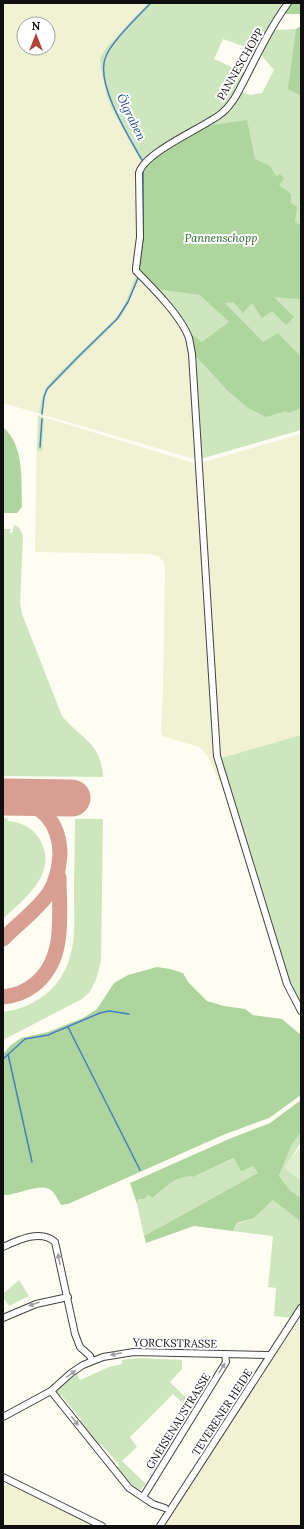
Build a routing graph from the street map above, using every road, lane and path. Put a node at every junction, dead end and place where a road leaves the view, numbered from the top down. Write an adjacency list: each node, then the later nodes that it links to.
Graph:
1 (288, 3): 2 (street, PANNESCHOPP)
2 (301, 1011)
3 (3, 1247): 4 (street, one-way to 3)
4 (68, 1297): 6 (street, one-way to 6); 11 (street)
5 (301, 1308): 7 (street, TEVERENER HEIDE)
6 (3, 1318)
7 (294, 1320): 8 (street); 20 (street, TEVERENER HEIDE)
8 (301, 1322)
9 (225, 1354): 10 (street, YORCKSTRASSE); 11 (street, YORCKSTRASSE, one-way to 11); 15 (street, GNEISENAUSTRASSE, one-way to 9)
10 (268, 1355)
11 (92, 1361): 12 (street, YORCKSTRASSE, one-way to 11)
12 (51, 1391): 13 (street, YORCKSTRASSE); 15 (street, one-way to 15)
13 (3, 1418)
14 (3, 1477): 17 (street)
15 (143, 1497): 16 (street)
16 (165, 1508)
17 (89, 1520): 18 (street); 19 (street)
18 (94, 1526)
19 (102, 1526)
20 (160, 1526)

